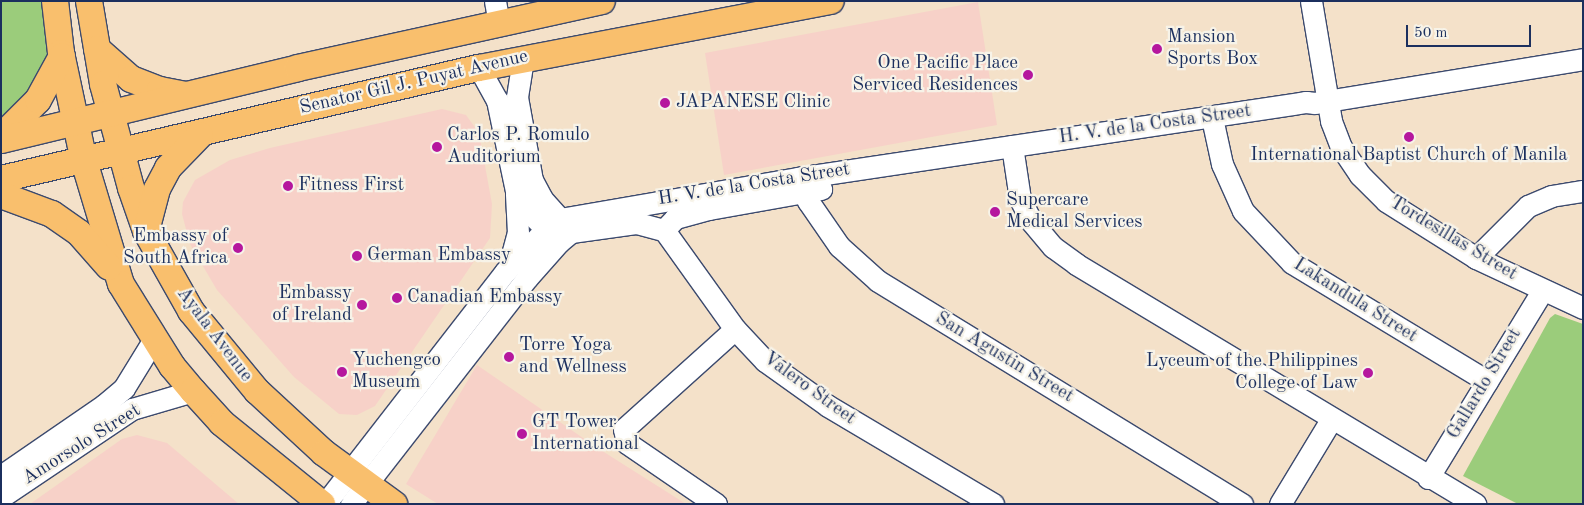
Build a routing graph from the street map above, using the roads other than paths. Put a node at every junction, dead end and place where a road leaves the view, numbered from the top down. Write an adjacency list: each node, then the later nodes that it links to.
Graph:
1 (89, 1): 7 (main road, Ayala Avenue)
2 (602, 1): 6 (main road, Senator Gil J. Puyat Avenue)
3 (831, 1): 9 (main road, Senator Gil J. Puyat Avenue)
4 (1311, 1): 13 (street, Tordesillas Street)
5 (52, 8): 8 (main road)
6 (497, 12): 12 (main road, Senator Gil J. Puyat Avenue)
7 (97, 49): 12 (main road); 14 (main road, Ayala Avenue)
8 (62, 56): 15 (main road); 18 (main road)
9 (524, 59): 11 (main road, Senator Gil J. Puyat Avenue); 27 (street)
10 (1583, 59): 13 (street, H. V. de la Costa Street)
11 (479, 68): 17 (main road, Senator Gil J. Puyat Avenue); 24 (street)
12 (192, 96): 14 (main road, Senator Gil J. Puyat Avenue)
13 (1321, 102): 16 (street, H. V. de la Costa Street); 30 (street, Tordesillas Street)
14 (111, 113): 15 (main road, Senator Gil J. Puyat Avenue); 19 (main road, Ayala Avenue)
15 (76, 122): 18 (main road, Senator Gil J. Puyat Avenue); 21 (main road)
16 (1212, 123): 20 (street, H. V. de la Costa Street); 37 (street, Lakandula Street)
17 (200, 134): 19 (main road, Senator Gil J. Puyat Avenue); 29 (main road)
18 (1, 138)
19 (121, 152): 21 (main road, Senator Gil J. Puyat Avenue); 29 (main road, Ayala Avenue)
20 (1013, 152): 23 (street, H. V. de la Costa Street); 39 (street)
21 (84, 161): 22 (main road, Senator Gil J. Puyat Avenue); 32 (main road)
22 (1, 179)
23 (801, 185): 27 (street, H. V. de la Costa Street); 28 (street, H. V. de la Costa Street); 48 (street, San Agustin Street)
24 (516, 191): 27 (street); 31 (street)
25 (1583, 191): 30 (street)
26 (1, 195): 32 (main road)
27 (559, 230): 28 (street, H. V. de la Costa Street); 31 (street); 42 (street)
28 (664, 230): 35 (street, Valero Street)
29 (146, 232): 42 (main road, Ayala Avenue)
30 (1476, 258): 33 (street, Tordesillas Street)
31 (505, 272): 42 (street)
32 (121, 284): 36 (main road)
33 (1542, 291): 34 (street, Tordesillas Street); 37 (street, Gallardo Street)
34 (1583, 308)
35 (735, 329): 46 (street); 47 (street, Valero Street)
36 (154, 339): 38 (main road); 40 (street, Amorsolo Street)
37 (1487, 381): 41 (street, Gallardo Street)
38 (193, 391): 43 (street, Amorsolo Street); 44 (main road)
39 (1332, 418): 41 (street); 49 (street)
40 (1, 476)
41 (1428, 478): 50 (street)
42 (355, 487): 44 (street); 45 (main road, Ayala Avenue)
43 (1, 497)
44 (324, 504)
45 (394, 504)
46 (716, 504)
47 (993, 504)
48 (1242, 504)
49 (1280, 504)
50 (1475, 504)

